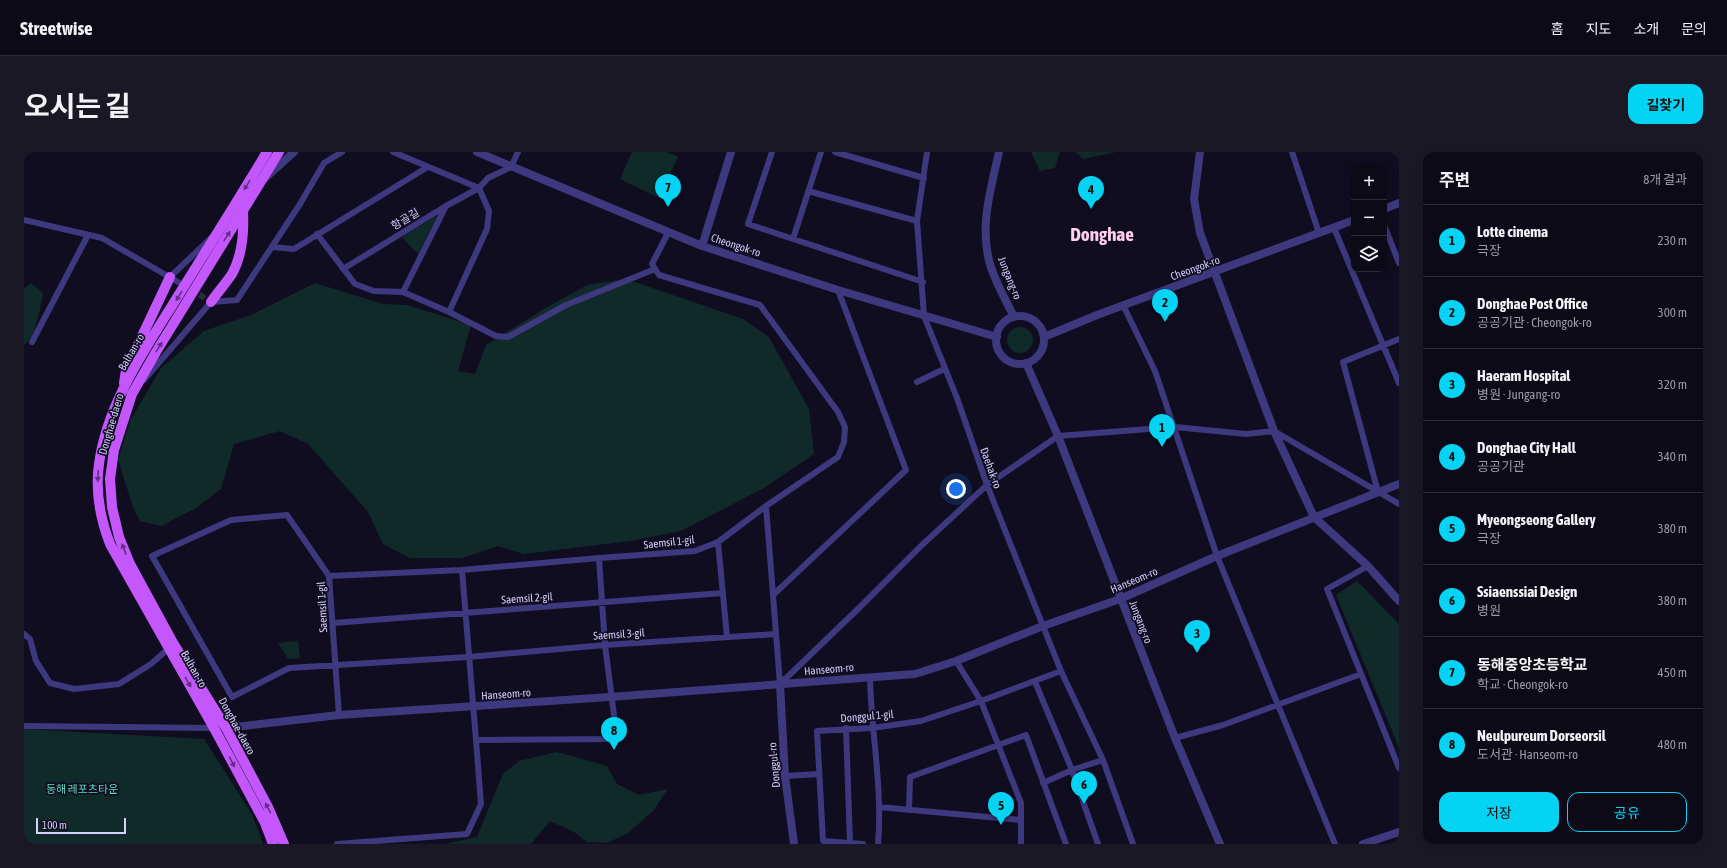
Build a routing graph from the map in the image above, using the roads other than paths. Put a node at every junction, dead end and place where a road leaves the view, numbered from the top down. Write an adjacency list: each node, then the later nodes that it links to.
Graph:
1 (267, 152): 30 (main road, Balhan-ro, one-way to 30)
2 (279, 152): 19 (main road, Donghae-daero)
3 (294, 152): 19 (street)
4 (342, 152): 38 (street)
5 (393, 152): 17 (street)
6 (477, 152): 16 (street, Cheongok-ro)
7 (518, 152): 16 (street)
8 (731, 152): 37 (street)
9 (772, 152): 36 (street)
10 (821, 152): 21 (street)
11 (835, 152): 18 (street)
12 (927, 152): 18 (street, Daehak-ro)
13 (999, 152): 51 (street, Jungang-ro)
14 (1200, 152): 42 (street)
15 (1292, 152): 32 (street)
16 (511, 167): 20 (street, 항골길); 31 (street, Cheongok-ro)
17 (426, 168): 20 (street); 34 (street)
18 (924, 178): 27 (street, Daehak-ro)
19 (262, 181): 25 (main road, Donghae-daero)
20 (479, 188): 23 (street, 항골길); 49 (street)
21 (808, 191): 27 (street); 36 (street)
22 (1399, 203): 24 (street)
23 (446, 206): 40 (street, 항골길); 46 (street)
24 (1387, 208)
25 (243, 212): 47 (main road); 61 (main road, Donghae-daero, one-way to 25)
26 (24, 220): 35 (street)
27 (917, 221): 44 (street, Daehak-ro)
28 (1351, 221): 29 (street, Cheongok-ro)
29 (1334, 228): 32 (street, Cheongok-ro); 56 (street)
30 (219, 230): 43 (street); 61 (main road, Balhan-ro, one-way to 61)
31 (668, 233): 37 (street, Cheongok-ro); 41 (street)
32 (1319, 233): 42 (street, Cheongok-ro)
33 (1387, 233): 39 (street)
34 (317, 234): 38 (street); 40 (street)
35 (88, 235): 43 (street); 55 (street)
36 (793, 239): 44 (street)
37 (702, 246): 45 (street, Cheongok-ro)
38 (272, 247): 47 (street)
39 (1399, 263)
40 (343, 269): 46 (street)
41 (655, 269): 49 (street); 69 (street, Saemsil 1-gil)
42 (1215, 273): 48 (street, Cheongok-ro); 63 (street)
43 (174, 280): 61 (main road)
44 (922, 282): 50 (street, Daehak-ro)
45 (838, 290): 50 (street, Cheongok-ro); 78 (street)
46 (403, 292): 49 (street)
47 (211, 302): 61 (street)
48 (1123, 305): 53 (street, Cheongok-ro); 62 (street)
49 (449, 312)
50 (924, 316): 52 (street, Cheongok-ro); 58 (street, Daehak-ro)
51 (1014, 317): 52 (street); 53 (street)
52 (997, 336): 57 (street)
53 (1044, 337): 57 (street)
54 (1399, 339): 56 (street)
55 (32, 342)
56 (1383, 345): 60 (street); 67 (street)
57 (1026, 363): 64 (street, Jungang-ro)
58 (944, 369): 59 (street); 66 (street, Daehak-ro)
59 (917, 382)
60 (1399, 383)
61 (127, 393): 89 (main road, Balhan-ro, one-way to 89); 105 (main road, Donghae-daero, one-way to 61)
62 (1175, 427): 63 (street); 64 (street); 72 (street)
63 (1274, 431): 67 (street); 70 (street)
64 (1058, 436): 66 (street); 79 (street, Jungang-ro)
65 (1399, 484): 67 (street, Hanseom-ro)
66 (987, 485): 84 (street, Daehak-ro); 97 (street)
67 (1378, 492): 68 (street); 70 (street, Hanseom-ro)
68 (1399, 504)
69 (766, 506): 71 (street, Saemsil 1-gil); 78 (street)
70 (1314, 517): 72 (street, Hanseom-ro); 74 (street)
71 (718, 542): 73 (street, Saemsil 1-gil); 77 (street)
72 (1217, 556): 79 (street, Hanseom-ro); 100 (street)
73 (599, 558): 75 (street, Saemsil 1-gil); 81 (street)
74 (1368, 566): 80 (street); 94 (street)
75 (462, 570): 76 (street, Saemsil 1-gil); 82 (street)
76 (329, 576): 83 (street, Saemsil 1-gil); 92 (street, Saemsil 3-gil)
77 (723, 593): 81 (street, Saemsil 2-gil); 87 (street)
78 (773, 595): 86 (street)
79 (1120, 599): 84 (street, Hanseom-ro); 108 (street, Jungang-ro)
80 (1399, 601)
81 (603, 604): 82 (street, Saemsil 2-gil); 88 (street)
82 (465, 612): 83 (street, Saemsil 2-gil); 90 (street)
83 (333, 623): 92 (street, Saemsil 1-gil)
84 (1043, 626): 91 (street, Hanseom-ro); 93 (street, Daehak-ro)
85 (24, 634): 89 (street)
86 (776, 634): 87 (street, Saemsil 3-gil); 97 (street)
87 (727, 637): 88 (street, Saemsil 3-gil)
88 (605, 645): 90 (street, Saemsil 3-gil); 98 (street)
89 (168, 649): 104 (main road, Balhan-ro, one-way to 104)
90 (468, 657): 92 (street, Saemsil 3-gil); 101 (street)
91 (956, 661): 95 (street, Hanseom-ro); 99 (street)
92 (336, 666): 102 (street, Saemsil 1-gil)
93 (1061, 671): 96 (street, Donggul 1-gil); 111 (street, Daehak-ro)
94 (1361, 674): 100 (street); 112 (street)
95 (870, 677): 97 (street, Hanseom-ro); 107 (street)
96 (1035, 682): 99 (street, Donggul 1-gil); 113 (street)
97 (780, 684): 98 (street, Hanseom-ro); 115 (street, Donggul-ro)
98 (610, 698): 101 (street, Hanseom-ro); 109 (street)
99 (981, 701): 107 (street, Donggul 1-gil); 110 (street)
100 (1278, 706): 108 (street); 134 (street)
101 (473, 707): 102 (street, Hanseom-ro); 109 (street)
102 (339, 715): 105 (street, Hanseom-ro)
103 (24, 726): 104 (street)
104 (214, 728): 105 (main road); 123 (main road, Donghae-daero, one-way to 123)
105 (226, 728): 124 (main road, Donghae-daero, one-way to 105)
106 (846, 728): 107 (street, Donggul 1-gil); 114 (street, Donggul 1-gil); 121 (street)
107 (872, 728): 117 (street)
108 (1175, 738): 133 (street, Jungang-ro)
109 (476, 740): 125 (street)
110 (999, 746): 116 (street); 118 (street); 119 (street)
111 (1103, 760): 113 (street); 132 (street, Daehak-ro)
112 (1399, 768)
113 (1072, 770): 116 (street); 131 (street)
114 (818, 774): 115 (street); 121 (street, Donggul 1-gil)
115 (785, 776): 126 (street, Donggul-ro)
116 (1043, 783): 130 (street)
117 (879, 807): 118 (street); 128 (street)
118 (909, 810): 119 (street)
119 (1021, 820): 129 (street)
120 (1399, 832): 122 (street)
121 (850, 842): 127 (street, Donggul 1-gil)
122 (1372, 842): 135 (street)
123 (273, 844)
124 (284, 844)
125 (337, 844)
126 (794, 844)
127 (863, 844)
128 (878, 844)
129 (1021, 844)
130 (1066, 844)
131 (1098, 844)
132 (1133, 844)
133 (1220, 844)
134 (1335, 844)
135 (1363, 844)

